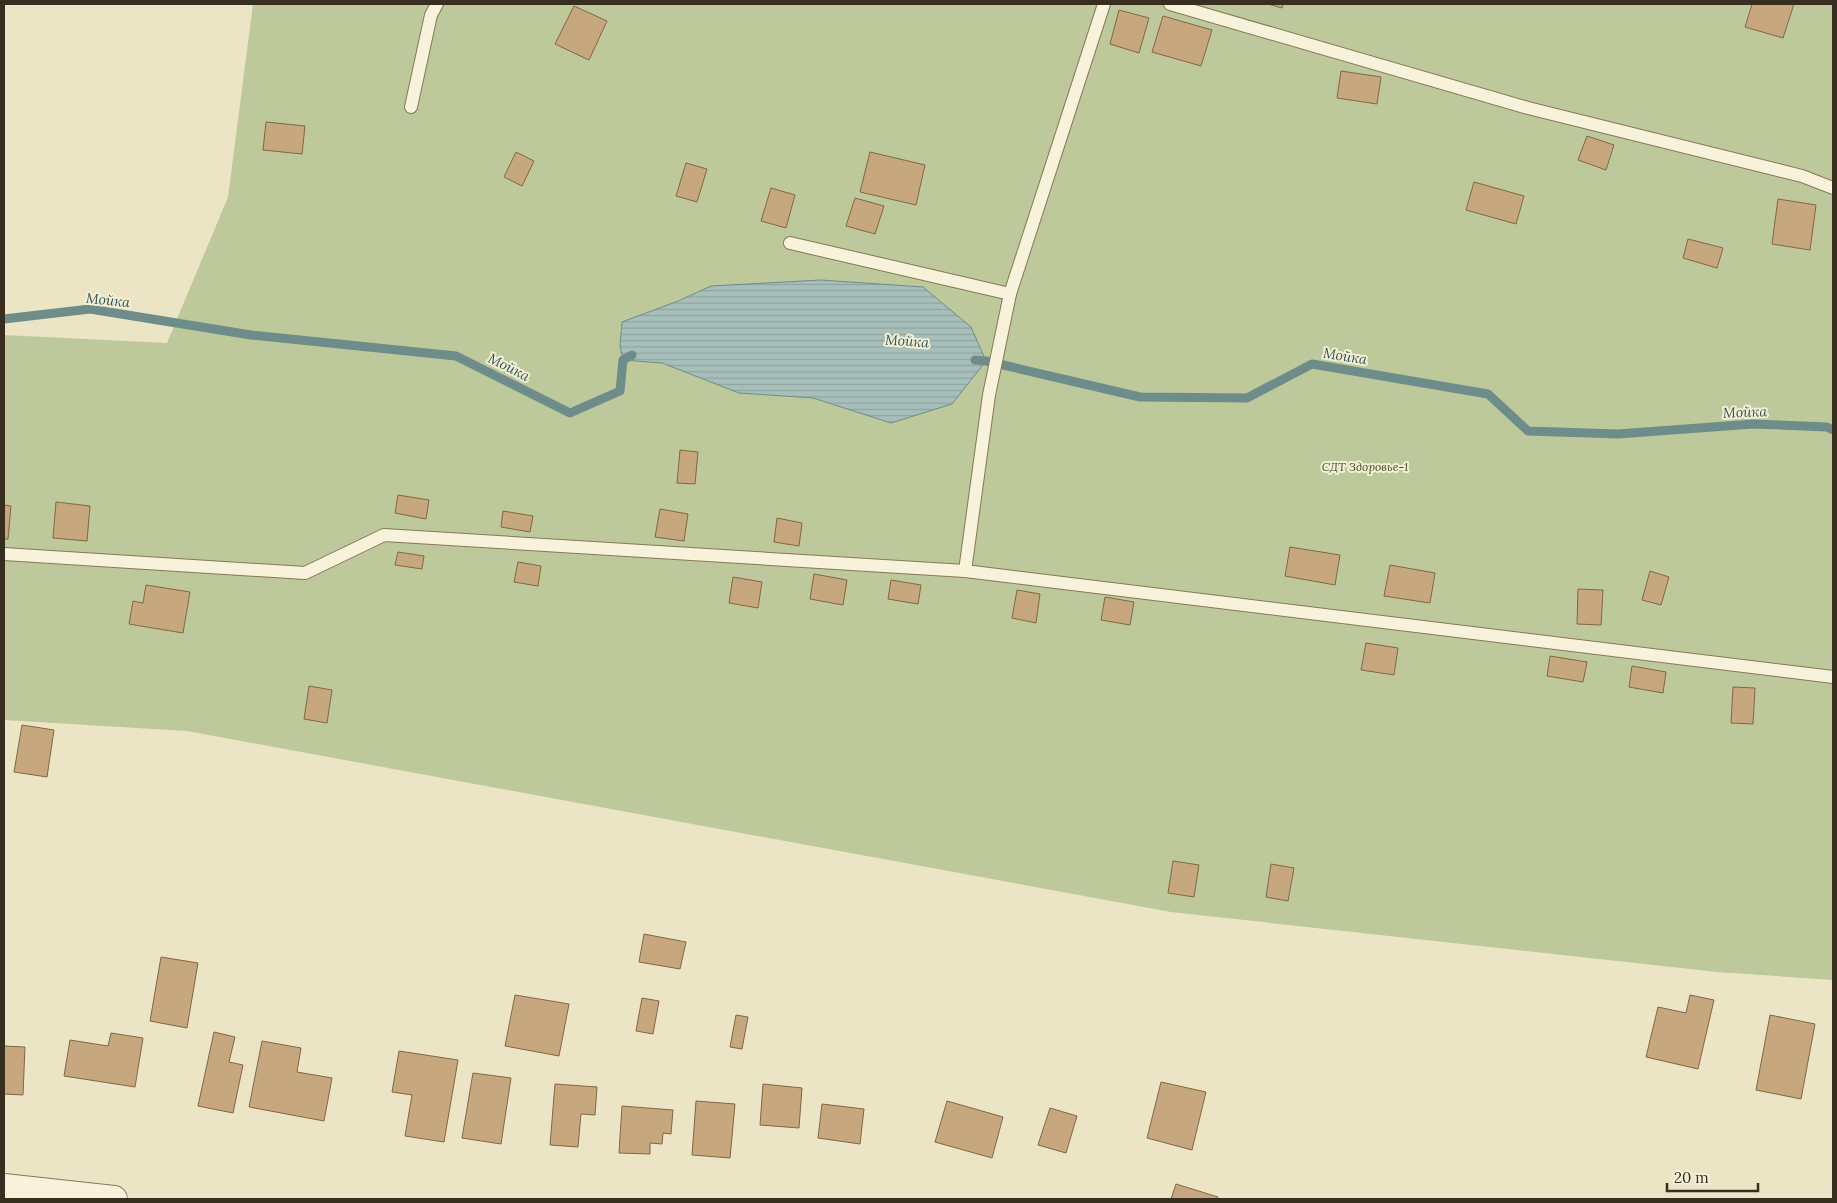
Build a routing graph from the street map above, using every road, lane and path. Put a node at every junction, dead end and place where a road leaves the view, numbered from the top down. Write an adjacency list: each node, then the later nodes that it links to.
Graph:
1 (437, 4): 4 (lane)
2 (1104, 4): 7 (lane)
3 (1170, 4): 5 (lane)
4 (411, 107)
5 (1833, 188)
6 (790, 242): 7 (lane)
7 (1010, 294): 9 (lane)
8 (4, 554): 9 (lane)
9 (965, 571): 10 (lane)
10 (1833, 677)
11 (4, 1187): 12 (street)
12 (41, 1195): 13 (street)
13 (114, 1199)

